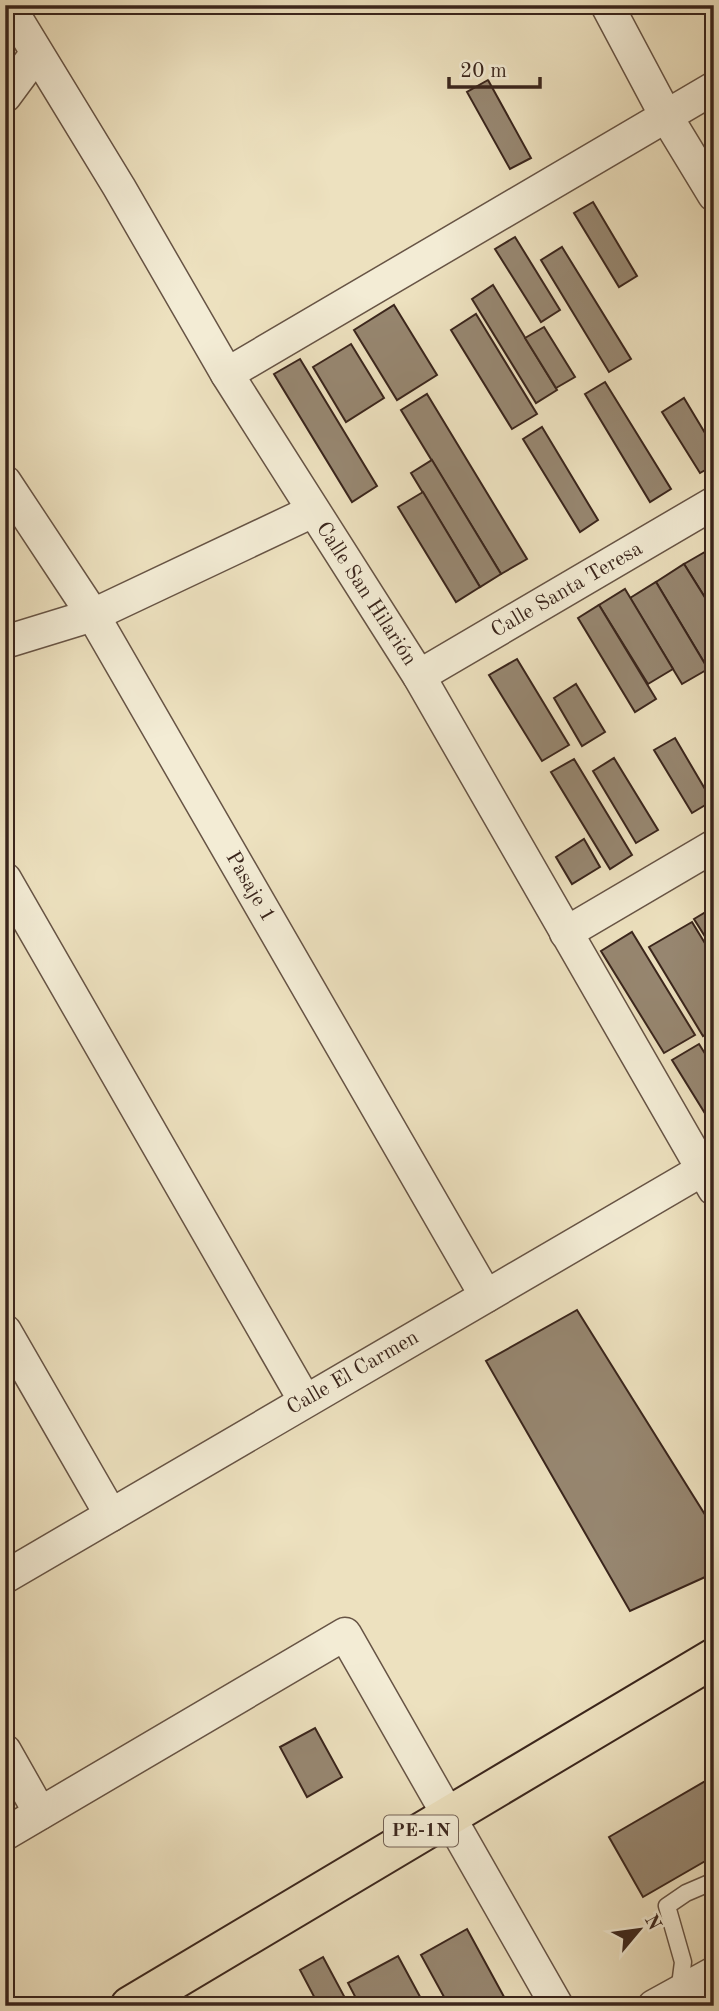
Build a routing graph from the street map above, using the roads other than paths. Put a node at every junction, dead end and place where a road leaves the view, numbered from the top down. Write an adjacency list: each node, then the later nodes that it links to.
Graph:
1 (8, 5): 3 (street, Calle San Hilarión)
2 (607, 5): 6 (street)
3 (36, 54): 5 (street); 8 (street, Calle San Hilarión)
4 (714, 88): 6 (street)
5 (5, 96)
6 (666, 116): 7 (street); 8 (street)
7 (714, 195)
8 (227, 374): 11 (street, Calle San Hilarión)
9 (5, 482): 12 (street, Pasaje 1)
10 (714, 503): 14 (street, Calle Santa Teresa)
11 (313, 511): 12 (street); 14 (street, Calle San Hilarión)
12 (93, 615): 13 (street); 19 (street, Pasaje 1)
13 (5, 642)
14 (419, 676): 17 (street, Calle San Hilarión)
15 (714, 846): 17 (street)
16 (5, 879): 21 (street)
17 (566, 933): 18 (street, Calle San Hilarión)
18 (708, 1179): 19 (street, Calle El Carmen)
19 (486, 1296): 21 (street, Calle El Carmen)
20 (5, 1331): 22 (street)
21 (305, 1401): 22 (street, Calle El Carmen)
22 (111, 1515): 23 (street, Calle El Carmen)
23 (5, 1577)
24 (714, 1658): 27 (highway, PE-1N)
25 (5, 1752): 26 (street)
26 (40, 1813): 27 (street); 28 (street)
27 (447, 1816): 32 (highway, PE-1N); 33 (street)
28 (5, 1834)
29 (714, 1881): 31 (lane)
30 (714, 1973): 31 (street)
31 (666, 1999)
32 (130, 2006)
33 (557, 2006)

